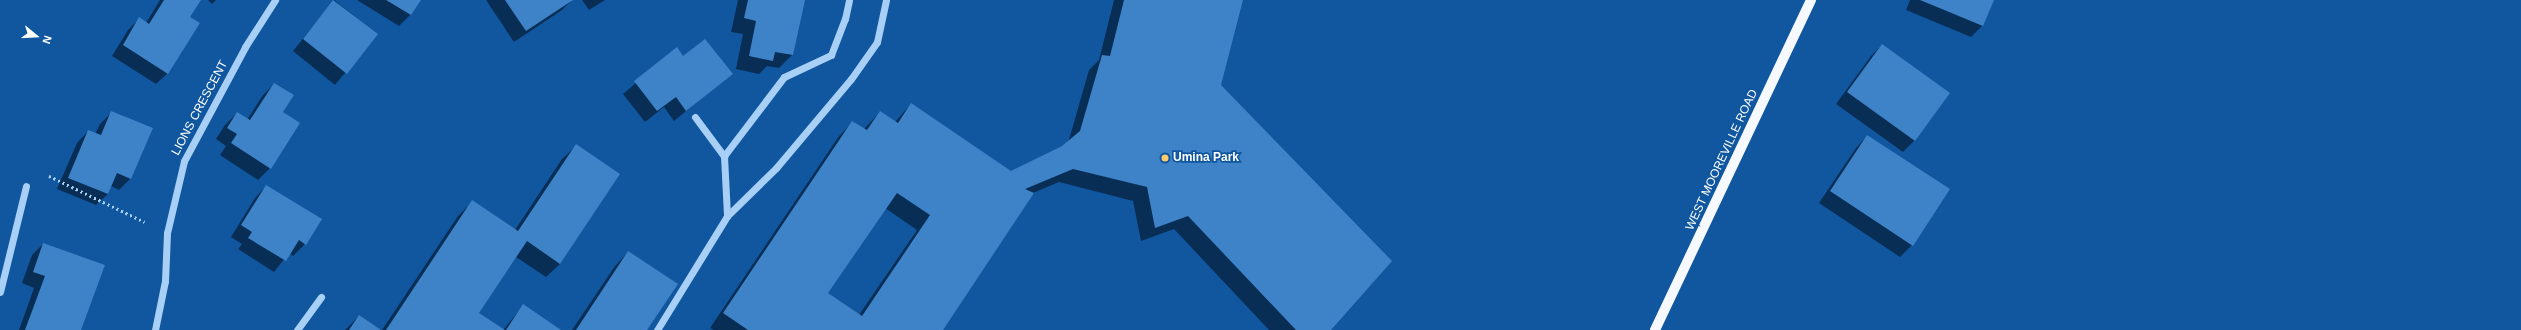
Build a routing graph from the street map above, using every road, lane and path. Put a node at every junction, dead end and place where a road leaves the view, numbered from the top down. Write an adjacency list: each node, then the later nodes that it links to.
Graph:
1 (275, 0): 9 (lane, LIONS CRESCENT)
2 (849, 0): 6 (lane)
3 (886, 0): 8 (lane)
4 (1811, 0): 15 (main road, WEST MOOREVILLE ROAD)
5 (695, 117): 6 (lane)
6 (724, 156): 8 (lane)
7 (26, 186): 9 (path); 10 (lane)
8 (727, 216): 14 (lane)
9 (167, 233): 12 (lane, LIONS CRESCENT)
10 (0, 292)
11 (321, 297): 13 (lane)
12 (155, 330)
13 (297, 330)
14 (657, 330)
15 (1655, 330)

